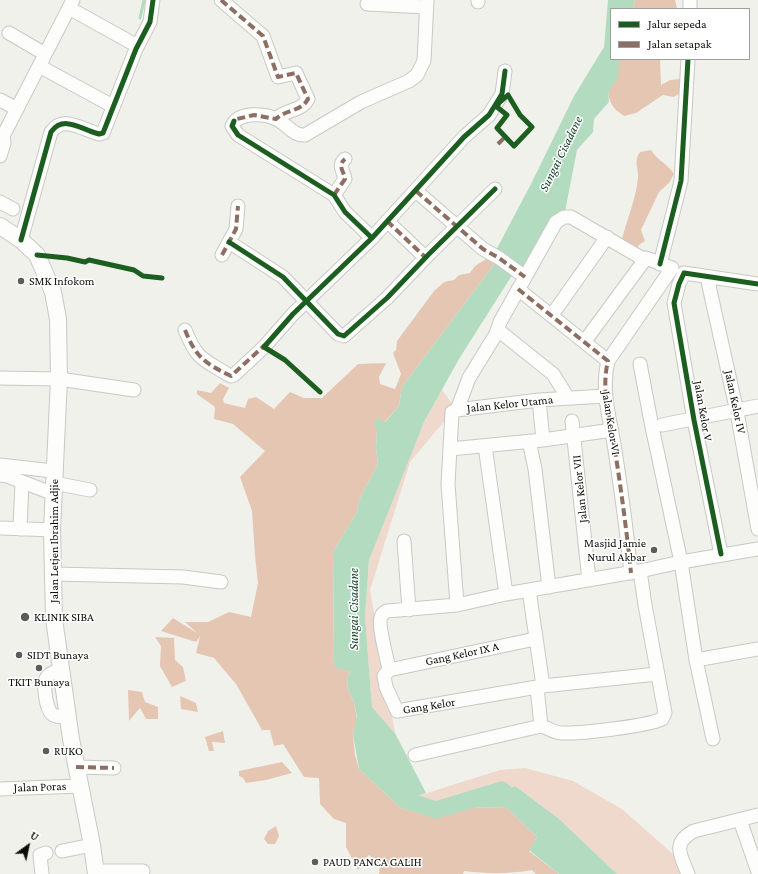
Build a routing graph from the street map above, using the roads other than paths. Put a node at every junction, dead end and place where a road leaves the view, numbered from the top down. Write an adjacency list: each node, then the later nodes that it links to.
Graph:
1 (153, 0): 30 (street)
2 (221, 0): 15 (street)
3 (72, 2): 7 (street); 8 (street)
4 (426, 3): 5 (street); 15 (street)
5 (367, 4)
6 (9, 33): 8 (street)
7 (132, 43)
8 (45, 54): 10 (street)
9 (688, 60): 35 (street)
10 (39, 66): 13 (street); 14 (street)
11 (505, 71): 20 (street)
12 (0, 100): 14 (street)
13 (109, 104)
14 (17, 109): 16 (street)
15 (276, 119): 21 (street)
16 (1, 137): 17 (street)
17 (0, 156)
18 (345, 159): 21 (street)
19 (495, 189): 27 (street)
20 (416, 192): 25 (street); 27 (street)
21 (334, 195): 28 (street)
22 (0, 202): 24 (street)
23 (238, 206): 31 (street)
24 (13, 208)
25 (387, 221): 28 (street); 33 (street)
26 (0, 226): 30 (main road, Jalan Letjen Ibrahim Adjie)
27 (456, 228): 33 (street); 36 (street)
28 (372, 238): 40 (street)
29 (607, 238): 34 (street); 36 (street); 41 (street)
30 (21, 240): 48 (main road, Jalan Letjen Ibrahim Adjie)
31 (229, 242): 32 (street); 40 (street)
32 (222, 254)
33 (425, 257): 40 (street)
34 (645, 260): 35 (street); 44 (street)
35 (666, 266): 45 (street, Jalan Kelor VI)
36 (520, 273): 39 (street)
37 (707, 277): 38 (street); 55 (street, Jalan Kelor IV); 56 (street, Jalan Kelor V)
38 (758, 285)
39 (518, 289): 41 (street); 43 (street)
40 (307, 300): 42 (street)
41 (552, 315): 44 (street)
42 (185, 330)
43 (498, 330): 51 (street); 54 (street)
44 (585, 341): 45 (street)
45 (608, 360): 50 (street, Jalan Kelor VI)
46 (640, 364): 77 (street)
47 (0, 378): 48 (street)
48 (58, 379): 49 (street); 68 (main road, Jalan Letjen Ibrahim Adjie)
49 (134, 390)
50 (605, 396): 51 (street, Jalan Kelor Utama); 59 (street, Jalan Kelor VI)
51 (568, 398): 52 (street, Jalan Kelor Utama)
52 (539, 400): 54 (street, Jalan Kelor Utama); 61 (street)
53 (758, 406): 55 (street)
54 (457, 410): 64 (street, Jalan Kelor Utama)
55 (737, 412): 56 (street); 72 (street, Jalan Kelor IV)
56 (694, 420): 58 (street); 76 (street, Jalan Kelor V)
57 (572, 421): 60 (street, Jalan Kelor VII)
58 (662, 425)
59 (612, 430): 60 (street); 78 (street, Jalan Kelor VI)
60 (574, 436): 61 (street); 80 (street, Jalan Kelor VII)
61 (543, 440): 62 (street)
62 (529, 441): 63 (street); 82 (street)
63 (485, 446): 64 (street); 84 (street)
64 (450, 449): 85 (street, Jalan Kelor Utama)
65 (0, 465): 68 (street)
66 (0, 475): 67 (street)
67 (22, 482): 68 (street); 71 (street)
68 (54, 483): 69 (street); 73 (main road, Jalan Letjen Ibrahim Adjie)
69 (90, 490)
70 (2, 528): 71 (street)
71 (20, 529): 73 (street)
72 (758, 529)
73 (52, 530): 79 (main road, Jalan Letjen Ibrahim Adjie)
74 (404, 541): 86 (street)
75 (758, 549): 76 (street, Gang Kelor)
76 (721, 554): 77 (street, Gang Kelor)
77 (681, 562): 78 (street, Gang Kelor); 89 (street)
78 (636, 572): 80 (street, Gang Kelor); 91 (street)
79 (53, 574): 81 (street); 96 (main road, Jalan Letjen Ibrahim Adjie)
80 (589, 580): 82 (street, Gang Kelor)
81 (221, 582)
82 (549, 587): 83 (street, Gang Kelor)
83 (529, 590): 84 (street, Gang Kelor); 87 (street)
84 (506, 594): 85 (street, Gang Kelor)
85 (457, 605): 86 (street, Gang Kelor)
86 (409, 610): 90 (street, Gang Kelor)
87 (536, 639): 90 (street, Gang Kelor IX A); 92 (street)
88 (758, 650): 89 (street)
89 (696, 660): 94 (street)
90 (389, 670): 92 (street, Gang Kelor)
91 (657, 674): 92 (street, Gang Kelor); 93 (street)
92 (540, 687): 93 (street)
93 (542, 726): 95 (street)
94 (713, 739)
95 (415, 755)
96 (76, 768): 97 (street); 98 (main road, Jalan Letjen Ibrahim Adjie)
97 (114, 768)
98 (80, 786): 99 (street, Jalan Poras); 102 (main road, Jalan Letjen Ibrahim Adjie)
99 (0, 789)
100 (758, 815): 101 (street)
101 (740, 820): 106 (street); 109 (street)
102 (92, 846): 103 (street); 107 (main road, Jalan Letjen Ibrahim Adjie)
103 (62, 850)
104 (46, 853): 108 (street)
105 (143, 871): 107 (street)
106 (758, 872)
107 (96, 873)
108 (42, 874)
109 (688, 874)

